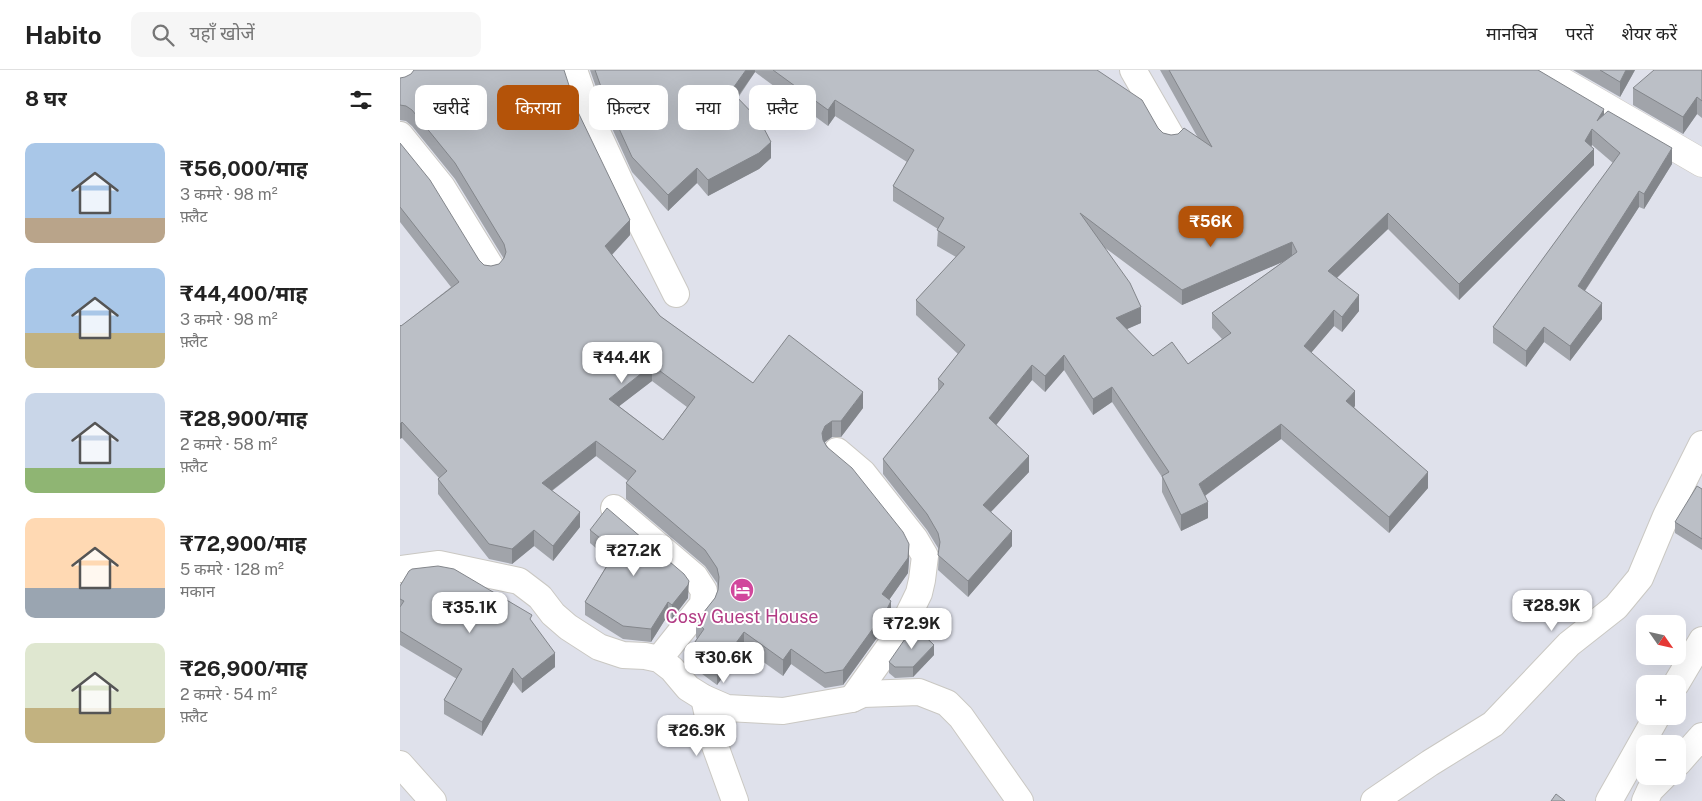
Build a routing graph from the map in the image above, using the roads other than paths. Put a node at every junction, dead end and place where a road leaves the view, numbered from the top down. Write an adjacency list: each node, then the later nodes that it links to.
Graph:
1 (408, 70): 5 (street)
2 (574, 70): 10 (street)
3 (1133, 70): 7 (street)
4 (1542, 70): 8 (main road)
5 (400, 79)
6 (400, 135): 9 (street)
7 (1171, 136)
8 (1702, 163)
9 (492, 267)
10 (676, 294)
11 (1702, 444): 28 (street)
12 (837, 451): 19 (street)
13 (614, 508): 16 (street)
14 (400, 569): 16 (street)
15 (1702, 640): 17 (street)
16 (659, 660): 18 (street)
17 (1681, 675)
18 (704, 698): 19 (street); 26 (street)
19 (852, 699): 27 (street)
20 (1652, 725): 29 (street)
21 (1702, 736): 22 (street)
22 (1686, 754)
23 (400, 764): 25 (street)
24 (1655, 785): 30 (street)
25 (433, 801)
26 (735, 801)
27 (1020, 801)
28 (1374, 801)
29 (1609, 801)
30 (1645, 801)

